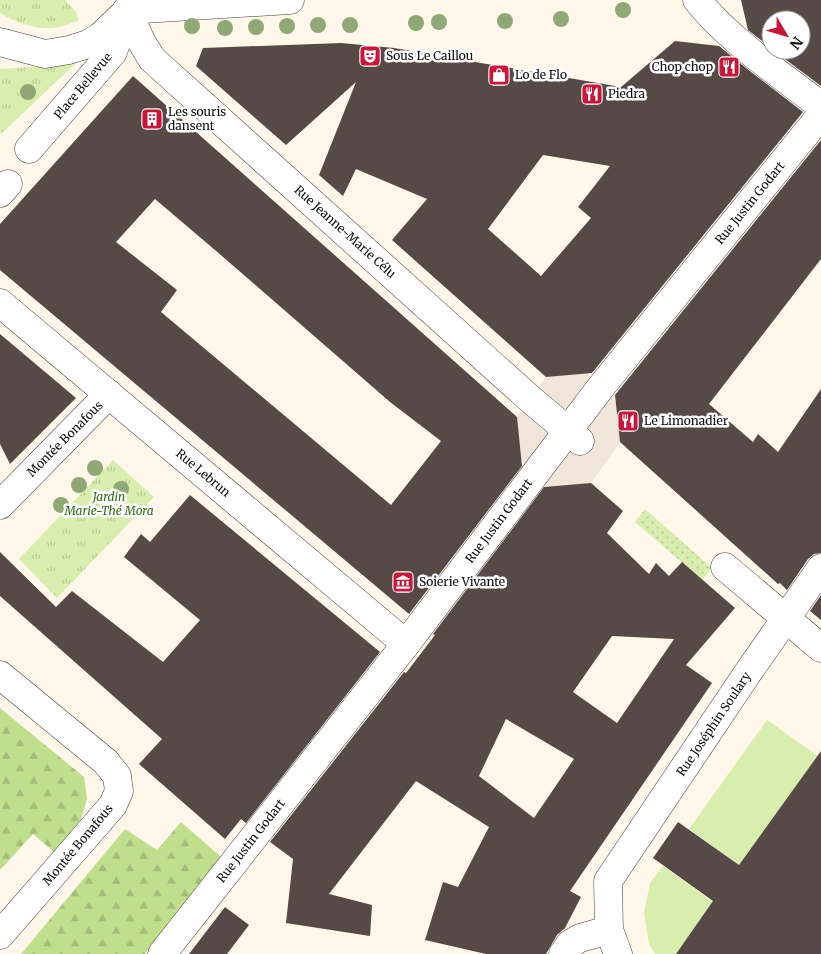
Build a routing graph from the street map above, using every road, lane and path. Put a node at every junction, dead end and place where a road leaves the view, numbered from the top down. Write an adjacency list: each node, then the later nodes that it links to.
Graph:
1 (290, 0): 3 (street)
2 (697, 0): 5 (street)
3 (119, 5): 4 (street, Place Bellevue); 7 (street, Place Bellevue); 10 (street, Rue Jeanne-Marie Célu)
4 (0, 42)
5 (821, 106)
6 (821, 115): 10 (street, Rue Justin Godart)
7 (28, 148)
8 (0, 303): 9 (street, Rue Lebrun)
9 (109, 394): 11 (street, Montée Bonafous); 15 (street, Rue Lebrun)
10 (574, 436): 15 (street, Rue Justin Godart)
11 (0, 505)
12 (726, 566): 14 (street)
13 (821, 568): 14 (street, Rue Joséphin Soulary)
14 (785, 619): 16 (street); 19 (street, Rue Joséphin Soulary)
15 (406, 644): 20 (street, Rue Justin Godart)
16 (821, 648)
17 (0, 675): 18 (street, Montée Bonafous)
18 (0, 935)
19 (613, 942): 21 (street)
20 (162, 954)
21 (563, 954)

